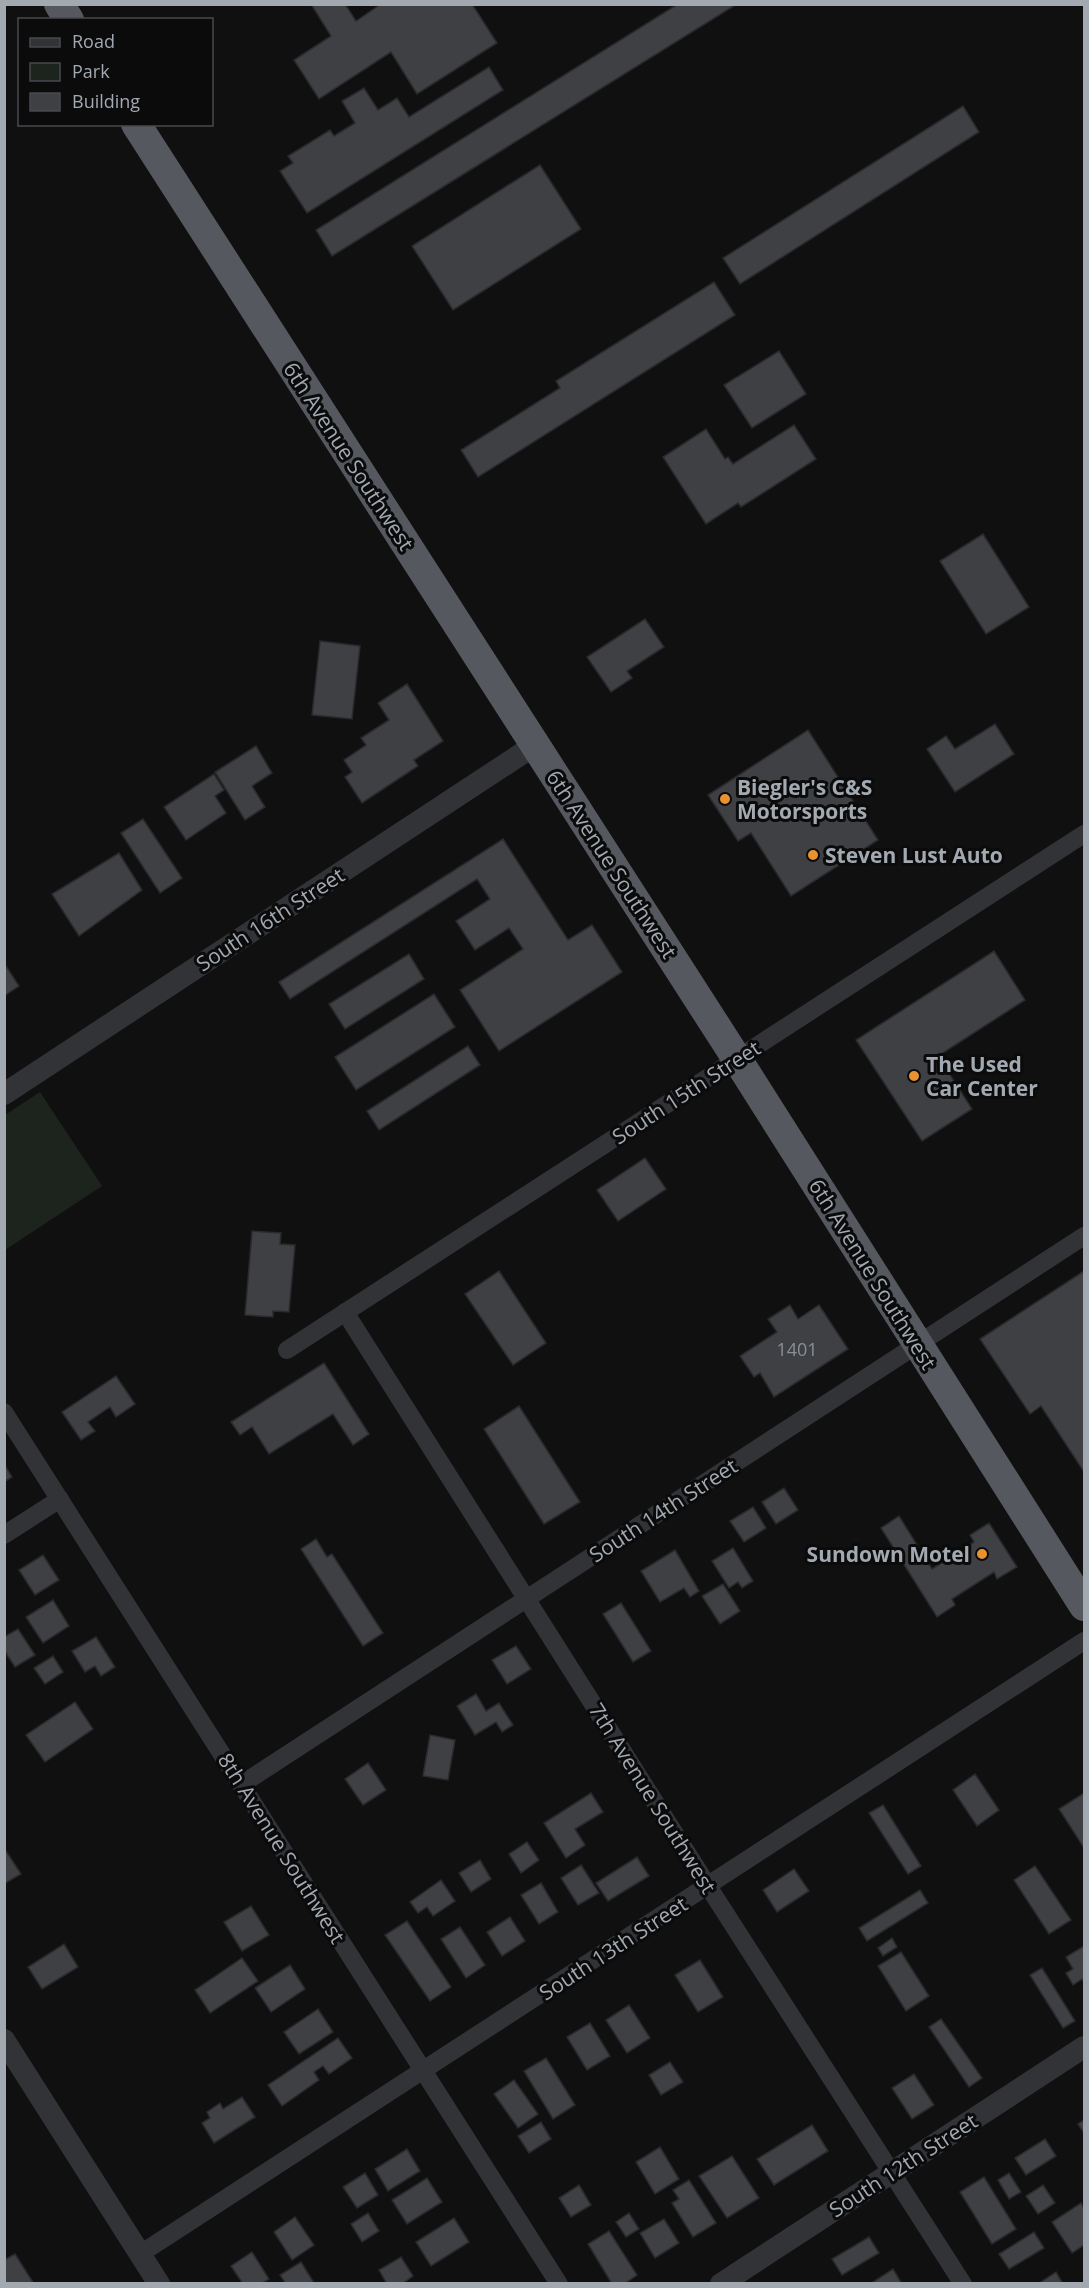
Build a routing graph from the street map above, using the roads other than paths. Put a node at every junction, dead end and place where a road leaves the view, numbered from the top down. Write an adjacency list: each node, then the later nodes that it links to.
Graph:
1 (59, 4): 2 (highway)
2 (68, 18)
3 (137, 126): 4 (highway, 6th Avenue Southwest)
4 (535, 745): 6 (highway, 6th Avenue Southwest); 7 (street, South 16th Street)
5 (1084, 834): 6 (street, South 15th Street)
6 (736, 1059): 9 (street, South 15th Street); 10 (highway, 6th Avenue Southwest)
7 (4, 1094)
8 (1084, 1236): 10 (street, South 14th Street)
9 (345, 1312): 11 (street, South 15th Street); 15 (street, 7th Avenue Southwest)
10 (918, 1344): 15 (street, South 14th Street); 16 (highway, 6th Avenue Southwest)
11 (286, 1350)
12 (4, 1412): 13 (street, 8th Avenue Southwest)
13 (60, 1499): 14 (street); 18 (street, 8th Avenue Southwest)
14 (4, 1535)
15 (527, 1599): 18 (street, South 14th Street); 19 (street, 7th Avenue Southwest)
16 (1084, 1606)
17 (1084, 1641): 19 (street, South 13th Street)
18 (242, 1784): 22 (street, 8th Avenue Southwest)
19 (708, 1886): 22 (street, South 13th Street); 23 (street, 7th Avenue Southwest)
20 (4, 2040): 24 (street)
21 (1084, 2047): 23 (street, South 12th Street)
22 (424, 2071): 24 (street, South 13th Street); 26 (street, 8th Avenue Southwest)
23 (892, 2172): 27 (street, South 12th Street); 28 (street, 7th Avenue Southwest)
24 (140, 2254): 25 (street)
25 (159, 2283)
26 (559, 2283)
27 (721, 2283)
28 (963, 2283)

